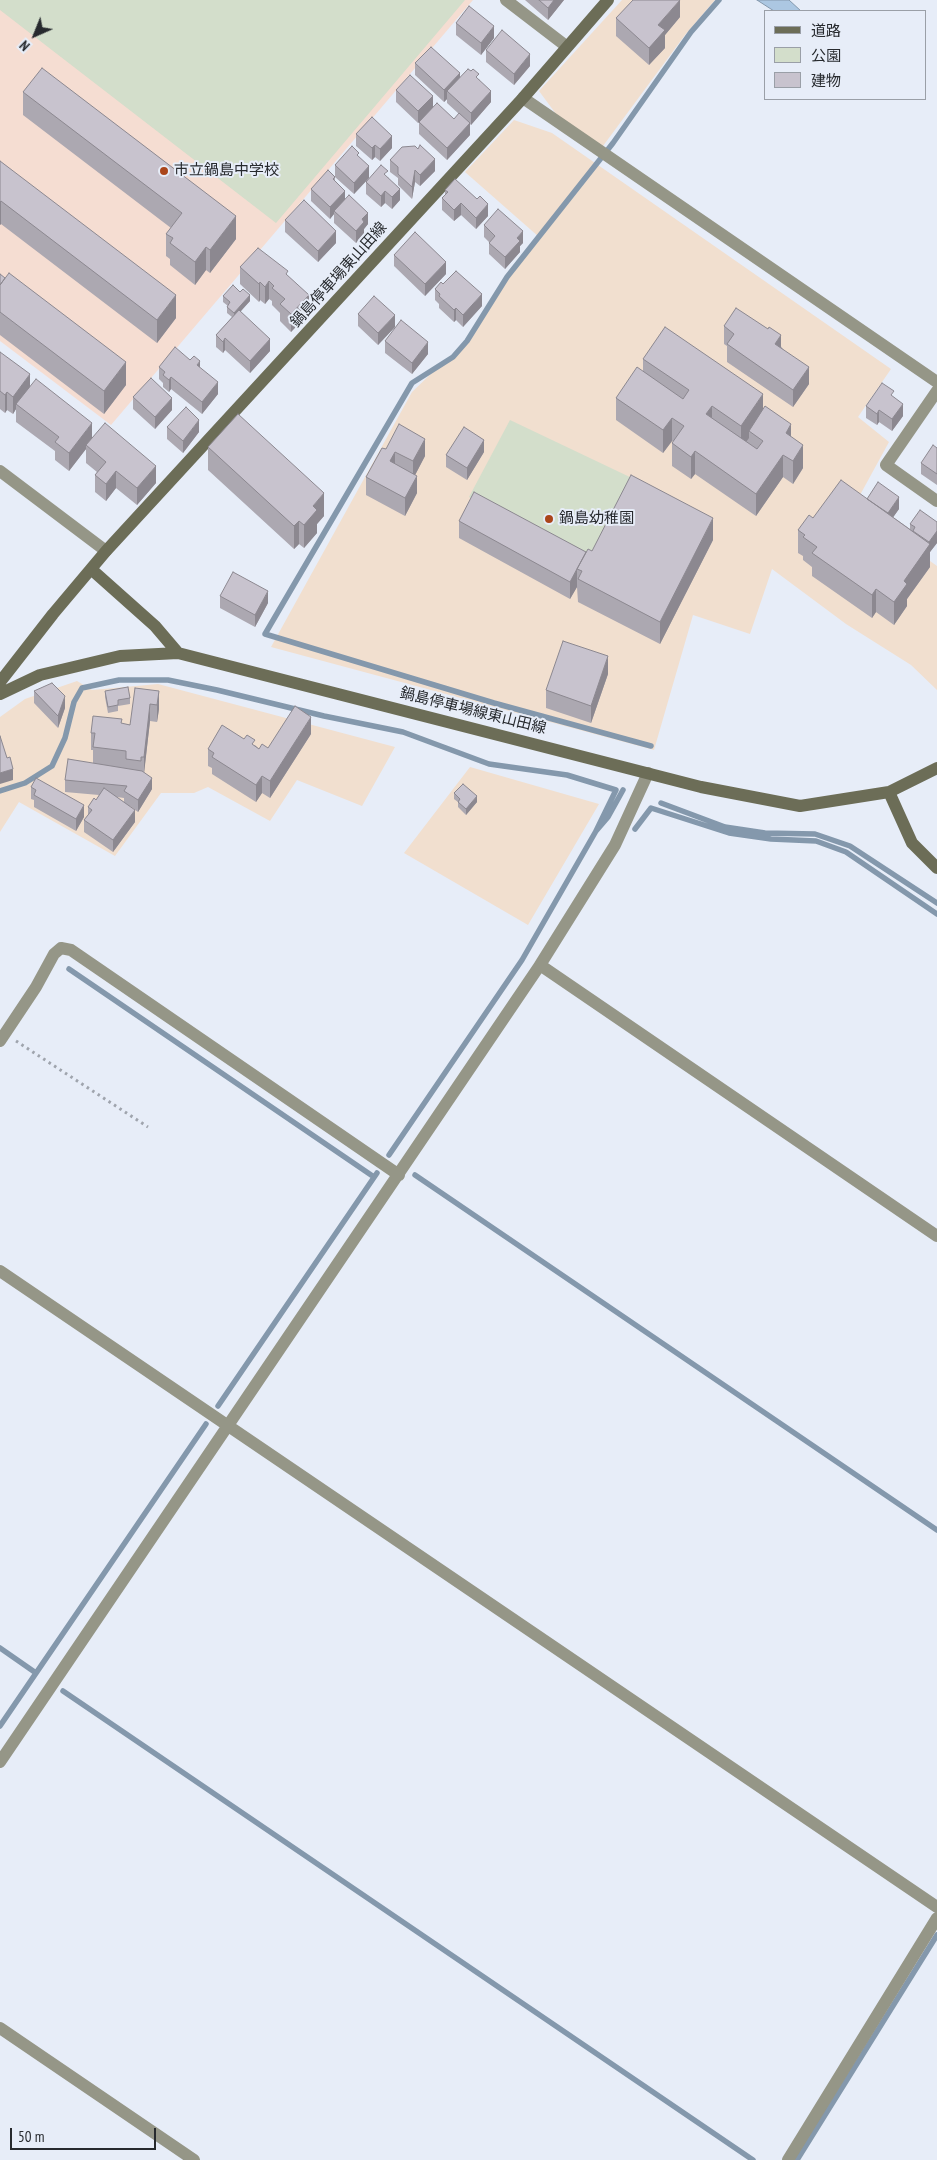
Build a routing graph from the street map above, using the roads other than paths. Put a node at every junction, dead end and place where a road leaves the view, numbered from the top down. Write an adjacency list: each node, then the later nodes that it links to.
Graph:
1 (506, 0): 3 (street)
2 (608, 0): 3 (main road, 鍋島停車場東山田線)
3 (566, 46): 4 (main road, 鍋島停車場東山田線)
4 (523, 98): 5 (street); 9 (main road, 鍋島停車場東山田線)
5 (937, 382)
6 (937, 391): 8 (street)
7 (0, 471): 9 (street)
8 (937, 501)
9 (106, 551): 10 (main road, 鍋島停車場東山田線)
10 (91, 569): 11 (main road); 12 (main road)
11 (178, 653): 13 (main road, 鍋島停車場線東山田線); 15 (main road, 鍋島停車場線東山田線)
12 (0, 682)
13 (0, 694)
14 (937, 768): 16 (main road, 鍋島停車場線東山田線)
15 (648, 773): 16 (main road, 鍋島停車場線東山田線); 18 (street)
16 (889, 792): 17 (main road)
17 (937, 868)
18 (540, 965): 20 (street); 21 (street)
19 (2, 1037): 20 (street)
20 (399, 1175): 23 (street)
21 (937, 1236)
22 (0, 1272): 23 (street)
23 (228, 1427): 24 (street); 25 (street)
24 (0, 1762)
25 (937, 1907)
26 (937, 1918): 29 (street)
27 (0, 2028): 28 (street)
28 (194, 2160)
29 (788, 2160)

